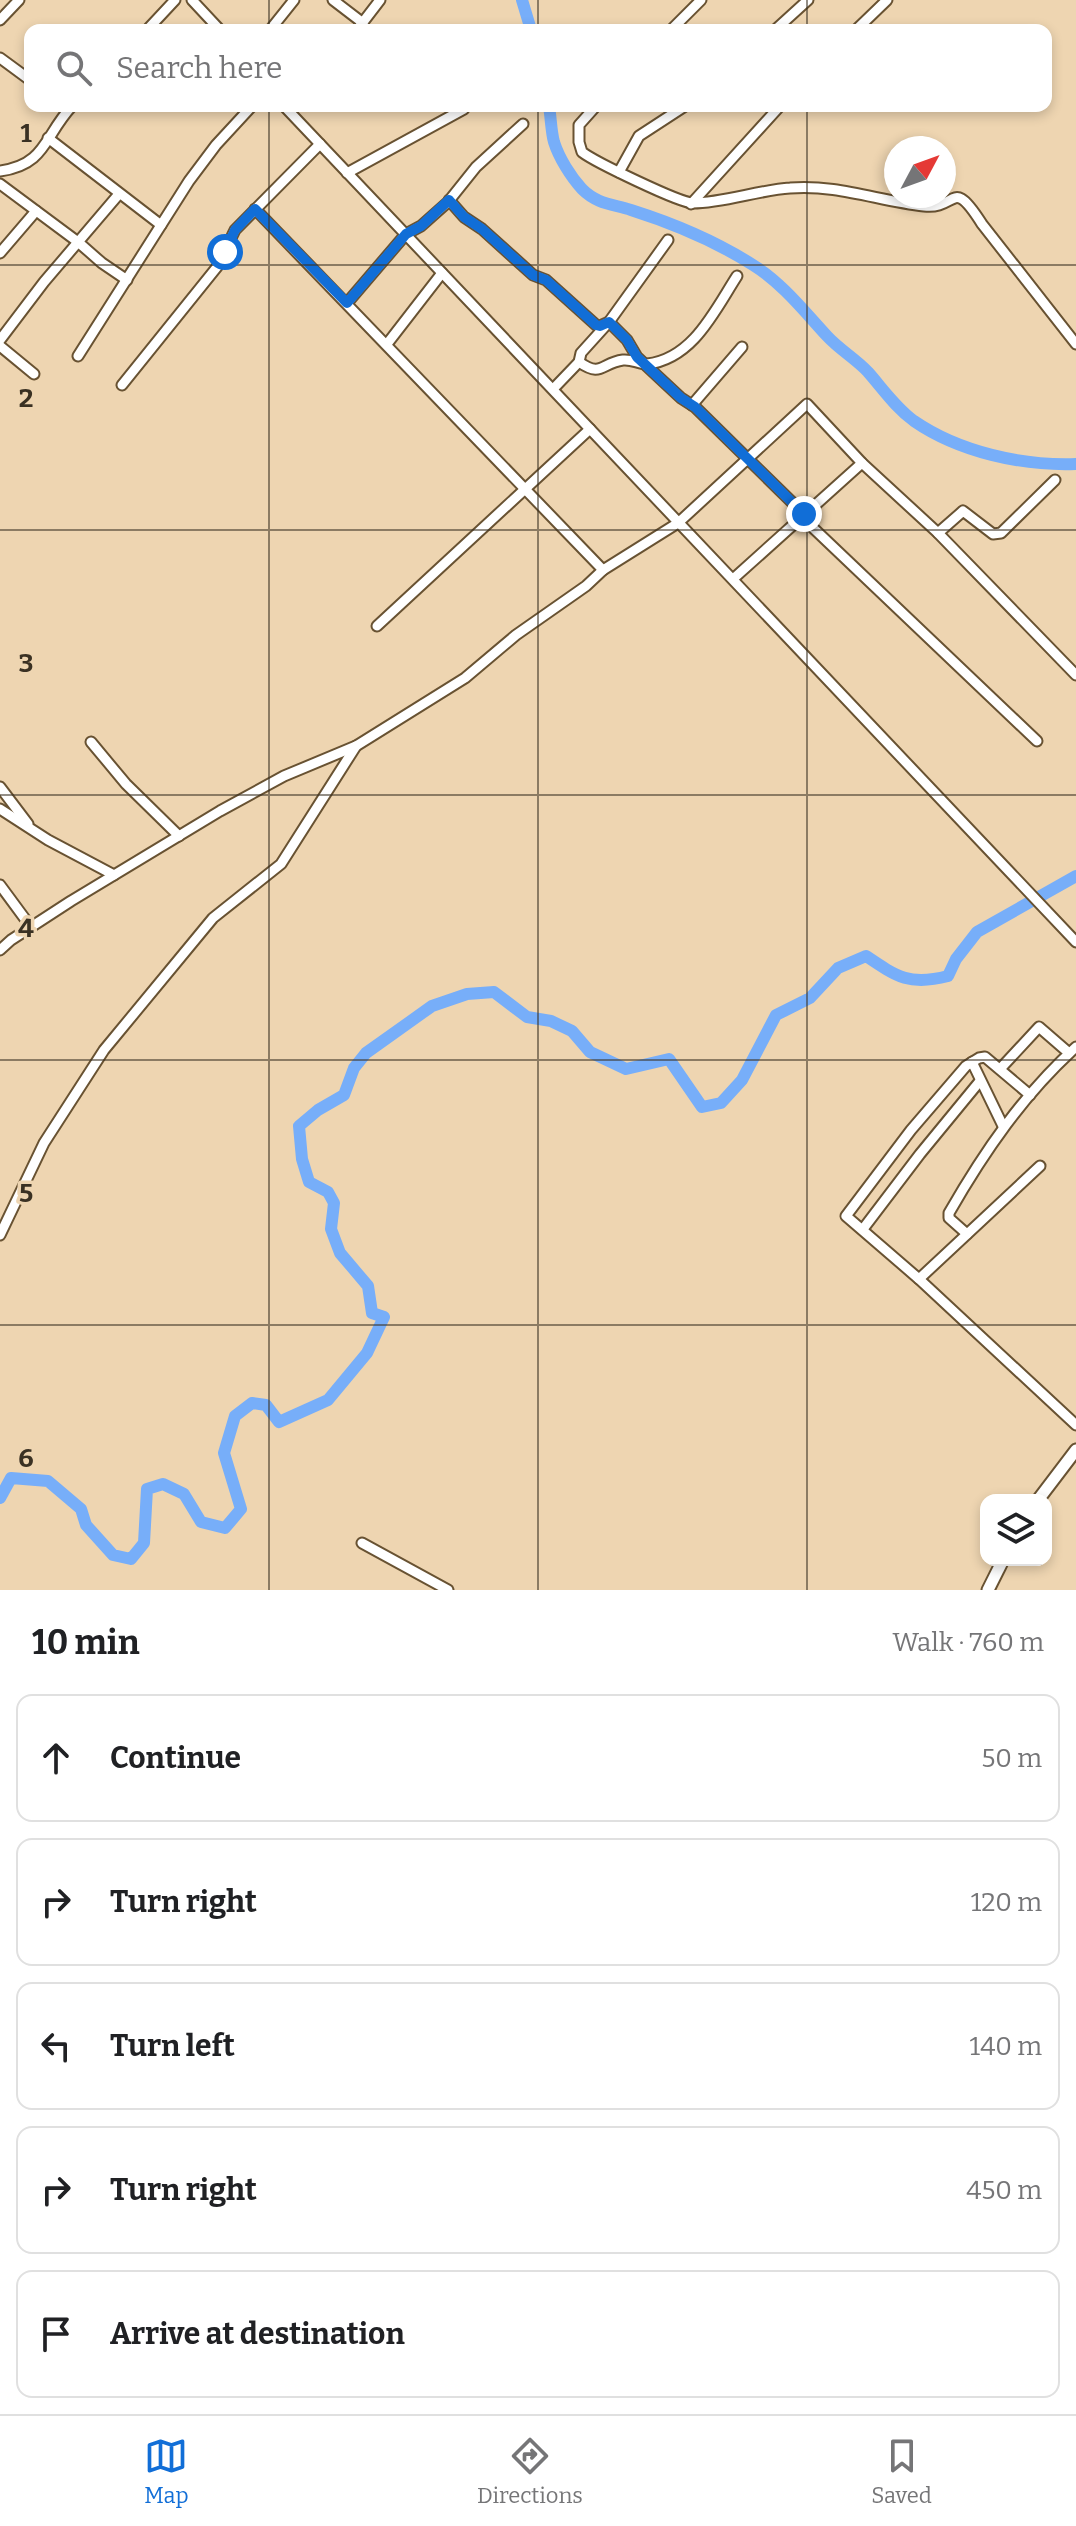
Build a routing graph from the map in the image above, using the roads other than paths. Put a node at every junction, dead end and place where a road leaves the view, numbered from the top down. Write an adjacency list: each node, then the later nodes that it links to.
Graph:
1 (19, 0): 10 (street)
2 (175, 0): 11 (street)
3 (192, 0): 12 (street)
4 (294, 0): 13 (street)
5 (333, 0): 14 (street)
6 (380, 0): 15 (street)
7 (701, 0): 16 (street)
8 (808, 0): 17 (street)
9 (887, 0): 18 (street)
10 (0, 20)
11 (153, 24)
12 (214, 24)
13 (275, 24)
14 (358, 24)
15 (362, 24)
16 (677, 24)
17 (782, 24)
18 (862, 24)
19 (0, 58): 20 (street)
20 (24, 76)
21 (66, 112): 29 (street)
22 (246, 112): 40 (street)
23 (291, 112): 30 (street)
24 (459, 112): 33 (street)
25 (591, 112): 32 (street)
26 (676, 112): 32 (street)
27 (775, 112): 37 (street)
28 (523, 124): 36 (street)
29 (48, 138): 31 (street); 35 (street)
30 (320, 144): 33 (street); 38 (street)
31 (0, 171)
32 (619, 172): 37 (street)
33 (347, 173): 41 (street)
34 (0, 184): 39 (street)
35 (119, 194): 40 (street); 43 (street)
36 (449, 200): 41 (street); 49 (street)
37 (691, 204): 52 (street)
38 (255, 209): 48 (street); 59 (street)
39 (36, 211): 43 (street); 44 (street)
40 (161, 225): 47 (street)
41 (406, 234): 45 (street); 48 (street)
42 (668, 240): 49 (street)
43 (78, 242): 47 (street); 50 (street)
44 (0, 253)
45 (442, 273): 51 (street); 62 (street)
46 (737, 276): 57 (street)
47 (127, 280): 55 (street)
48 (347, 303): 51 (street)
49 (609, 322): 56 (street); 57 (street)
50 (0, 340)
51 (387, 344): 66 (street)
52 (1076, 344)
53 (0, 346): 58 (street)
54 (742, 347): 61 (street)
55 (78, 356)
56 (579, 362): 57 (street); 60 (street)
57 (644, 364): 61 (street)
58 (34, 374)
59 (122, 385)
60 (555, 387)
61 (692, 405): 63 (street)
62 (590, 429): 66 (street); 68 (street)
63 (748, 458): 64 (street); 67 (street); 68 (street)
64 (862, 463): 67 (street); 69 (street)
65 (1055, 480): 69 (street)
66 (526, 489): 70 (street); 72 (street)
67 (804, 514): 71 (street); 74 (street)
68 (678, 523): 70 (street); 71 (street)
69 (938, 533): 73 (street)
70 (603, 570): 76 (street)
71 (733, 579): 84 (street)
72 (377, 626)
73 (1076, 675)
74 (1037, 741)
75 (91, 742): 80 (street)
76 (356, 746): 80 (street); 95 (street)
77 (0, 787): 79 (street)
78 (0, 809): 79 (street)
79 (32, 830): 81 (street)
80 (179, 836): 81 (street)
81 (114, 875): 83 (street)
82 (0, 885): 83 (street)
83 (31, 927): 85 (street)
84 (1076, 942)
85 (0, 950)
86 (1073, 1050): 88 (street); 90 (street)
87 (972, 1062): 88 (street); 89 (street); 93 (street)
88 (1000, 1069): 90 (street)
89 (980, 1081): 91 (street); 93 (street)
90 (1030, 1095): 91 (street)
91 (1003, 1126): 94 (street)
92 (1040, 1166): 94 (street)
93 (863, 1229): 96 (street)
94 (967, 1234): 96 (street)
95 (0, 1235)
96 (919, 1279): 97 (street)
97 (1076, 1425)
98 (1076, 1450): 99 (main road)
99 (1043, 1494)
100 (362, 1543): 102 (street)
101 (1000, 1566): 103 (main road)
102 (448, 1590)
103 (988, 1590)

